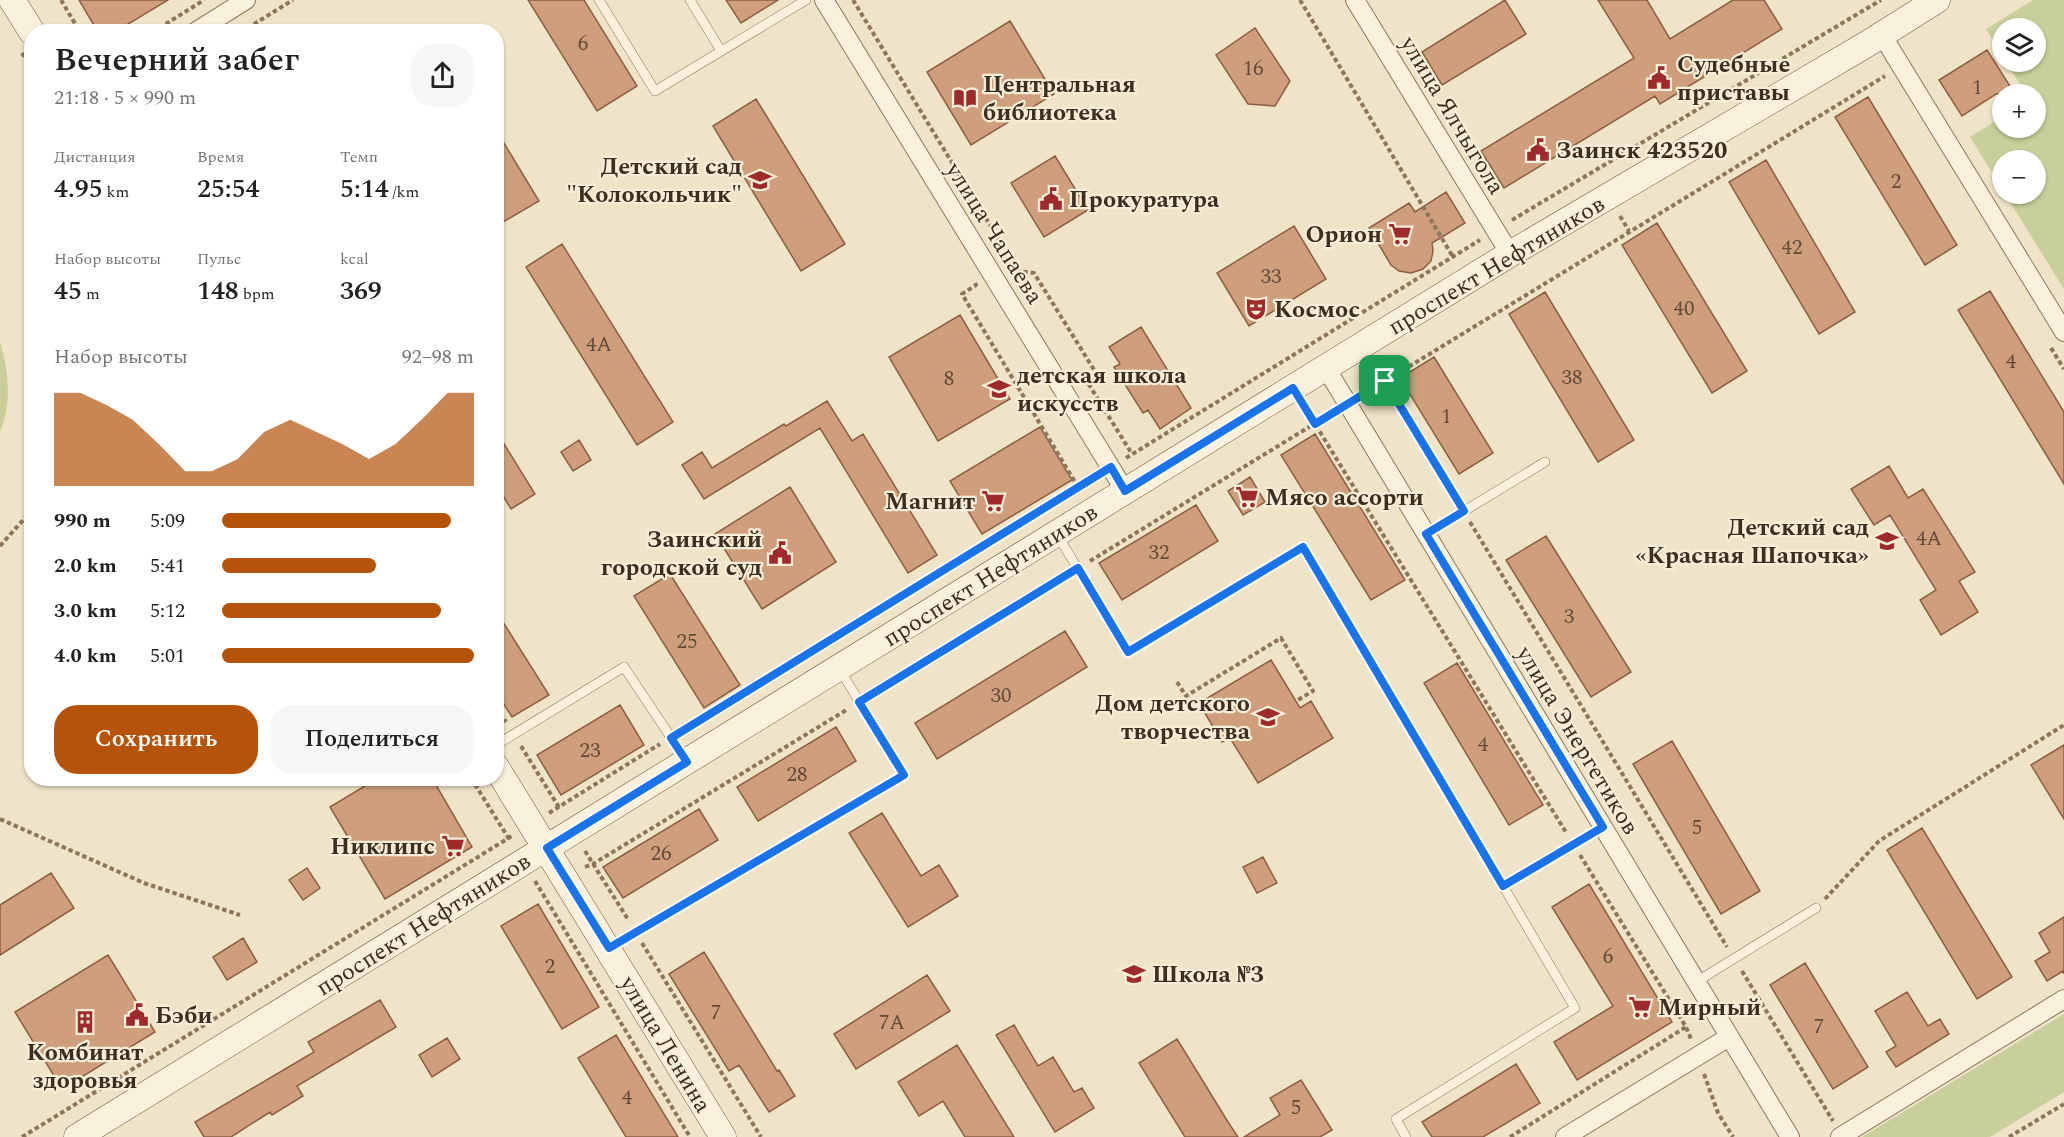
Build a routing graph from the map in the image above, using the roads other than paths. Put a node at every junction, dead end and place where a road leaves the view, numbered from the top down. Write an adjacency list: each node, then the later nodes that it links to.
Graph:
1 (12, 0): 9 (main road)
2 (246, 0): 10 (street)
3 (599, 0): 12 (lane)
4 (690, 0): 12 (lane)
5 (806, 0): 12 (lane)
6 (824, 0): 17 (street, улица Чапаева)
7 (1355, 0): 13 (street, улица Ялчыгола)
8 (1937, 0): 11 (main road, проспект Нефтяников)
9 (27, 24)
10 (208, 24)
11 (1882, 34): 13 (main road, проспект Нефтяников); 14 (street)
12 (721, 51)
13 (1510, 255): 15 (main road, проспект Нефтяников)
14 (2064, 332)
15 (1326, 368): 17 (main road, проспект Нефтяников); 19 (street, улица Энергетиков)
16 (1545, 462): 19 (lane)
17 (1125, 491): 18 (main road, проспект Нефтяников)
18 (1057, 534): 20 (main road, проспект Нефтяников); 26 (lane)
19 (1426, 534): 24 (street, улица Энергетиков)
20 (838, 668): 22 (main road, проспект Нефтяников); 28 (lane)
21 (504, 741): 22 (lane)
22 (687, 762): 25 (main road, проспект Нефтяников)
23 (504, 779): 25 (main road, улица Ленина)
24 (1603, 827): 26 (lane); 29 (street, улица Энергетиков)
25 (547, 848): 28 (main road, улица Ленина); 34 (main road, проспект Нефтяников)
26 (1503, 886): 35 (lane)
27 (1816, 908): 29 (lane)
28 (609, 948): 32 (main road, улица Ленина)
29 (1696, 982): 31 (street, улица Энергетиков)
30 (2064, 999): 33 (street)
31 (1729, 1037): 36 (street); 37 (street, улица Энергетиков)
32 (718, 1135)
33 (1841, 1136)
34 (77, 1137)
35 (1406, 1137)
36 (1565, 1137)
37 (1790, 1137)

